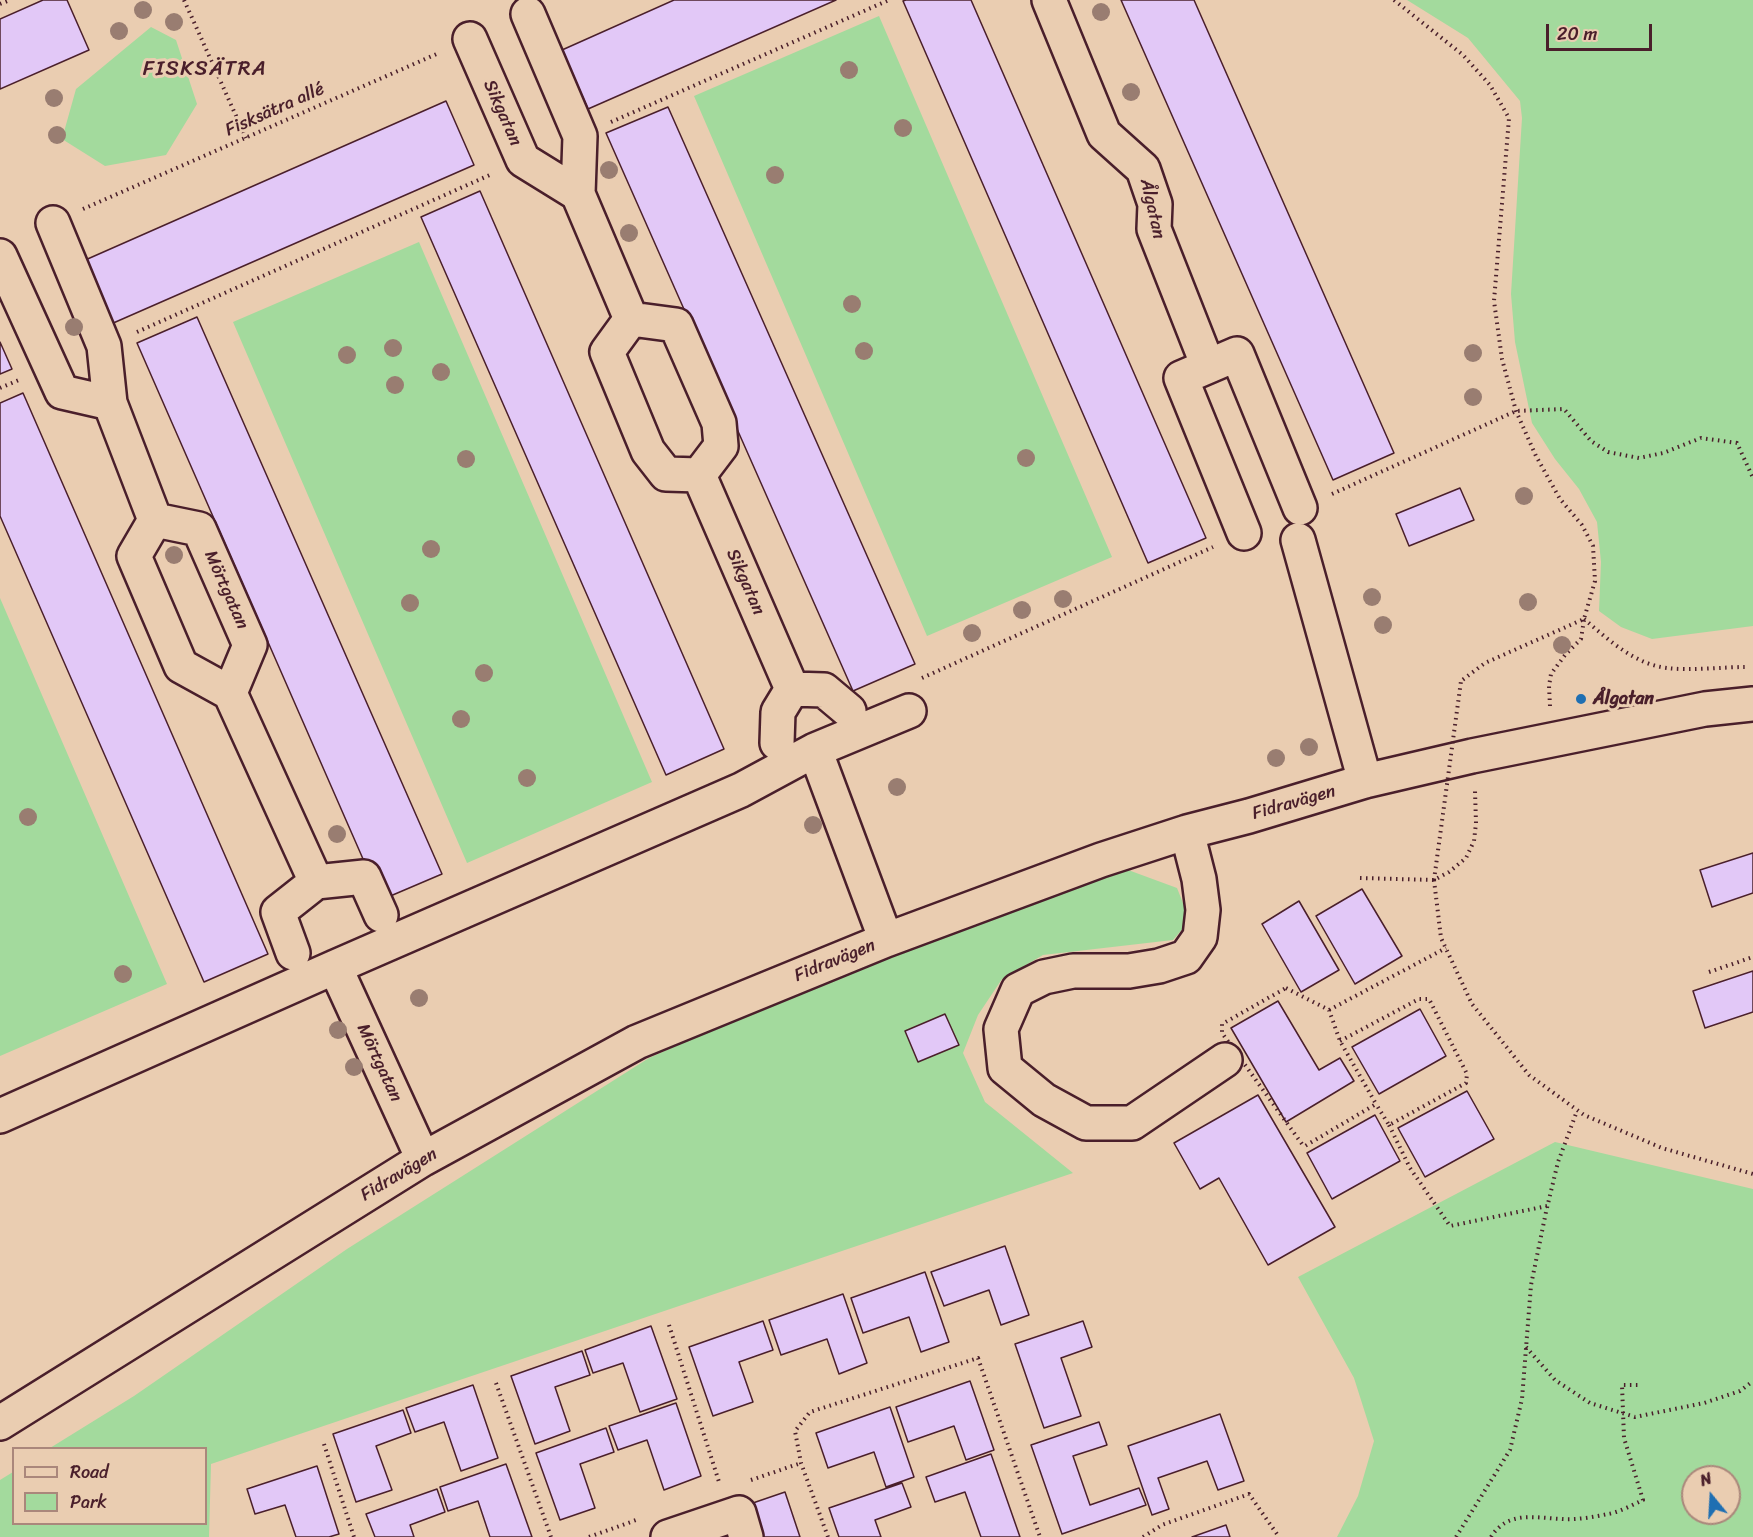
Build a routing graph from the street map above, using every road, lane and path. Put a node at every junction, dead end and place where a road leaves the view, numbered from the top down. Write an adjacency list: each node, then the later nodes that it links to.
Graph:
1 (10, 0): 6 (path)
2 (184, 0): 10 (path)
3 (889, 0): 9 (path)
4 (1049, 0): 18 (street, Ålgatan)
5 (1394, 0): 24 (path)
6 (0, 4)
7 (528, 14): 9 (street)
8 (470, 39): 10 (path, Fisksätra allé); 11 (street, Sikgatan)
9 (580, 136): 12 (street)
10 (246, 138): 13 (path, Fisksätra allé)
11 (523, 160): 12 (street, Sikgatan); 16 (path)
12 (578, 194): 15 (street)
13 (53, 223): 16 (street)
14 (0, 256): 17 (street)
15 (631, 319): 21 (street); 21 (street)
16 (104, 346): 20 (street)
17 (51, 366): 19 (path); 20 (street)
18 (1208, 366): 23 (street); 34 (street)
19 (0, 388)
20 (110, 403): 22 (street)
21 (699, 475): 26 (street, Sikgatan)
22 (155, 520): 27 (street); 27 (street, Mörtgatan)
23 (1244, 533)
24 (1584, 619): 25 (path); 29 (path); 38 (path, bridge)
25 (1753, 667)
26 (792, 689): 30 (street); 32 (street)
27 (230, 693): 39 (street)
28 (1753, 704): 34 (street, Fidravägen)
29 (1550, 706)
30 (849, 711)
31 (909, 711): 33 (street)
32 (777, 743)
33 (815, 750): 41 (street); 45 (street)
34 (1365, 782): 36 (street, Fidravägen)
35 (1475, 792): 38 (path)
36 (1187, 832): 41 (street, Fidravägen); 49 (street)
37 (1360, 878): 38 (path)
38 (1434, 880): 42 (path)
39 (316, 882): 40 (street); 43 (street)
40 (381, 915)
41 (886, 940): 54 (street, Fidravägen)
42 (1446, 948): 47 (path); 51 (path)
43 (293, 953)
44 (1753, 957): 46 (path)
45 (335, 967): 52 (street); 54 (street, Mörtgatan)
46 (1709, 972)
47 (1329, 1010): 48 (path); 50 (path)
48 (1340, 1041): 50 (path); 53 (path)
49 (1225, 1060)
50 (1376, 1104): 53 (path)
51 (1576, 1111): 55 (path); 56 (path)
52 (0, 1116)
53 (1389, 1125): 56 (path)
54 (423, 1159): 63 (street, Fidravägen)
55 (1753, 1174)
56 (1547, 1206): 58 (path)
57 (669, 1325): 65 (path)
58 (1525, 1347): 62 (path); 74 (path)
59 (1753, 1381): 62 (path)
60 (496, 1383): 67 (path)
61 (1640, 1385): 62 (path)
62 (1623, 1413): 75 (path)
63 (0, 1423)
64 (324, 1444): 66 (path)
65 (722, 1490)
66 (354, 1537)
67 (551, 1537)
68 (668, 1537): 69 (street)
69 (746, 1537)
70 (828, 1537): 71 (path)
71 (1040, 1537)
72 (1143, 1537): 73 (path)
73 (1279, 1537)
74 (1456, 1537)
75 (1491, 1537)

